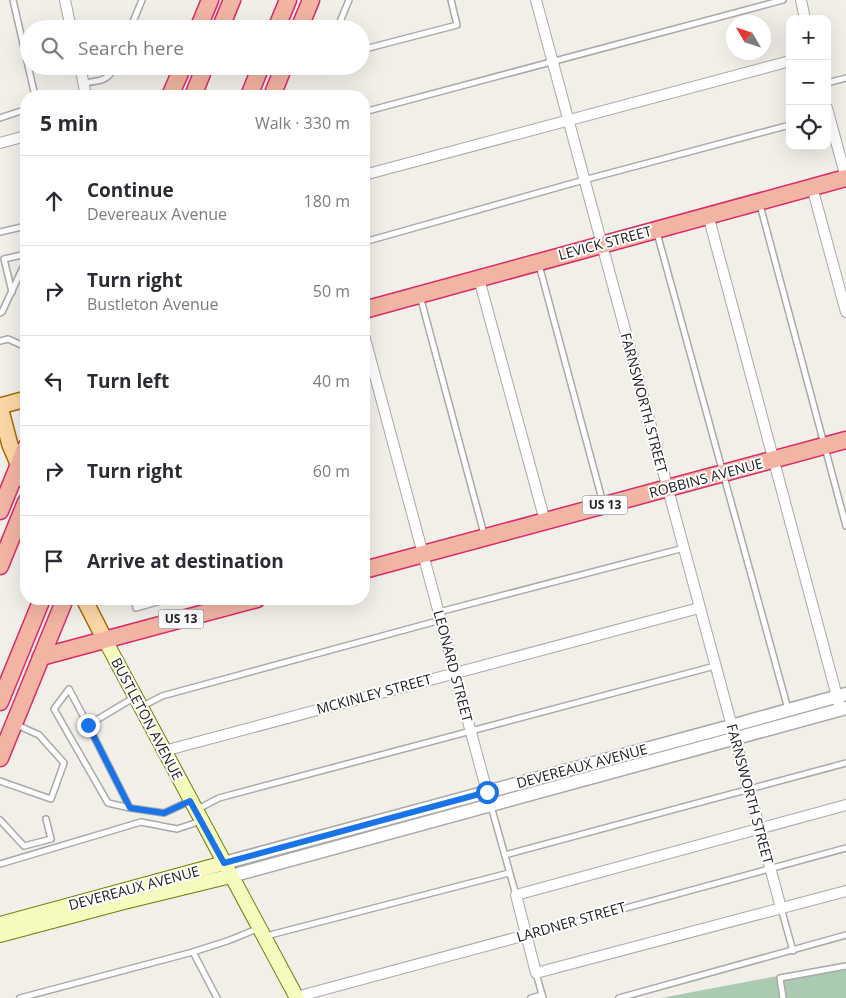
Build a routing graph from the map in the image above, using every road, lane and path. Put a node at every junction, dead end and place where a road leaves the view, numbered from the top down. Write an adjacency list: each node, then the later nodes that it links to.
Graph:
1 (13, 0): 21 (lane)
2 (65, 0): 14 (street)
3 (142, 0): 15 (lane)
4 (210, 0): 16 (highway)
5 (232, 0): 17 (highway)
6 (288, 0): 18 (highway)
7 (311, 0): 19 (highway)
8 (349, 0): 20 (lane)
9 (451, 0): 22 (lane)
10 (536, 0): 23 (street, FARNSWORTH STREET)
11 (783, 0): 23 (lane)
12 (802, 0): 13 (street)
13 (804, 15)
14 (69, 20)
15 (134, 20)
16 (202, 20)
17 (224, 20)
18 (280, 20)
19 (303, 20)
20 (340, 20)
21 (20, 31)
22 (370, 48)
23 (552, 60): 43 (lane); 46 (street, FARNSWORTH STREET)
24 (786, 62): 46 (street)
25 (30, 75): 36 (lane)
26 (82, 75): 34 (street)
27 (112, 75): 34 (lane)
28 (179, 75): 38 (highway)
29 (190, 75): 39 (highway)
30 (201, 75): 40 (highway)
31 (258, 75): 41 (highway)
32 (280, 75): 42 (highway)
33 (846, 78): 35 (lane)
34 (83, 83): 37 (street)
35 (831, 83)
36 (34, 90)
37 (85, 90)
38 (173, 90)
39 (188, 90)
40 (195, 90)
41 (252, 90)
42 (274, 90)
43 (370, 110)
44 (20, 111): 45 (lane)
45 (0, 118)
46 (568, 120): 51 (street); 53 (street, FARNSWORTH STREET)
47 (831, 124): 52 (street)
48 (786, 126): 53 (lane)
49 (20, 138): 50 (street)
50 (0, 144)
51 (370, 173)
52 (846, 178): 54 (highway, LEVICK STREET)
53 (584, 180): 60 (lane); 61 (street, FARNSWORTH STREET)
54 (812, 187): 55 (highway, LEVICK STREET); 69 (street)
55 (759, 201): 56 (highway, LEVICK STREET); 78 (lane)
56 (708, 215): 58 (highway, LEVICK STREET); 79 (street)
57 (20, 227): 59 (lane)
58 (656, 229): 61 (highway, LEVICK STREET); 81 (lane)
59 (0, 232)
60 (370, 240)
61 (602, 244): 63 (highway, LEVICK STREET); 82 (street, FARNSWORTH STREET)
62 (20, 255): 66 (lane)
63 (538, 261): 65 (highway, LEVICK STREET); 83 (lane)
64 (20, 277): 66 (lane)
65 (479, 279): 67 (highway, LEVICK STREET); 86 (street)
66 (12, 292): 70 (lane)
67 (420, 295): 68 (highway, LEVICK STREET); 88 (lane)
68 (370, 308)
69 (846, 312)
70 (0, 313)
71 (0, 341): 72 (lane)
72 (20, 345)
73 (370, 357): 90 (street, LEONARD STREET)
74 (20, 401): 75 (main road)
75 (0, 406): 76 (main road)
76 (3, 434): 80 (main road)
77 (846, 440): 78 (highway, ROBBINS AVENUE / US 13)
78 (825, 446): 79 (highway, ROBBINS AVENUE / US 13); 87 (lane)
79 (774, 460): 81 (highway, ROBBINS AVENUE / US 13); 105 (street)
80 (19, 466): 84 (highway)
81 (722, 474): 82 (highway, ROBBINS AVENUE / US 13); 109 (lane)
82 (667, 488): 83 (highway, ROBBINS AVENUE / US 13); 89 (street, FARNSWORTH STREET)
83 (603, 506): 86 (highway, ROBBINS AVENUE / US 13)
84 (0, 510)
85 (20, 517): 91 (highway)
86 (545, 521): 88 (highway, ROBBINS AVENUE / US 13)
87 (846, 526)
88 (485, 537): 90 (highway, ROBBINS AVENUE / US 13)
89 (684, 548): 99 (street, FARNSWORTH STREET); 100 (lane)
90 (423, 554): 92 (highway, ROBBINS AVENUE / US 13); 100 (street, LEONARD STREET)
91 (0, 566)
92 (370, 567)
93 (40, 605): 106 (highway)
94 (63, 605): 102 (highway)
95 (87, 605): 101 (main road, BUSTLETON AVENUE)
96 (135, 605): 97 (lane)
97 (147, 605)
98 (235, 605): 101 (highway, US 13)
99 (700, 608): 103 (street, FARNSWORTH STREET); 104 (street, MCKINLEY STREET)
100 (440, 616): 104 (street, LEONARD STREET); 107 (lane)
101 (105, 640): 102 (highway, US 13); 107 (main road, BUSTLETON AVENUE)
102 (41, 657): 110 (highway)
103 (715, 666): 112 (lane); 113 (street, FARNSWORTH STREET)
104 (455, 672): 112 (street, LEONARD STREET); 114 (street, MCKINLEY STREET)
105 (842, 695): 108 (street); 109 (street, DEVEREAUX AVENUE)
106 (0, 702)
107 (138, 702): 111 (lane); 114 (main road, BUSTLETON AVENUE)
108 (843, 709): 113 (street, DEVEREAUX AVENUE)
109 (788, 710): 113 (street, DEVEREAUX AVENUE)
110 (14, 724): 115 (highway); 117 (lane)
111 (88, 725): 122 (lane); 122 (lane)
112 (471, 732): 119 (street, LEONARD STREET); 123 (lane)
113 (733, 732): 118 (street, FARNSWORTH STREET); 119 (street, DEVEREAUX AVENUE); 120 (street, DEVEREAUX AVENUE)
114 (164, 751): 123 (main road, BUSTLETON AVENUE)
115 (0, 758)
116 (846, 764): 118 (lane)
117 (0, 780)
118 (749, 790): 126 (street, FARNSWORTH STREET); 128 (lane)
119 (487, 792): 120 (street, LEONARD STREET); 129 (street, DEVEREAUX AVENUE)
120 (491, 805): 128 (lane, LEONARD STREET); 133 (street, DEVEREAUX AVENUE)
121 (846, 805): 126 (street)
122 (130, 808): 123 (lane)
123 (196, 811): 129 (main road, BUSTLETON AVENUE); 130 (lane)
124 (46, 819): 125 (lane)
125 (0, 820)
126 (759, 829): 131 (street, FARNSWORTH STREET); 135 (street)
127 (846, 848): 131 (lane, LARDNER STREET)
128 (504, 855): 132 (lane, LEONARD STREET)
129 (224, 863): 133 (main road, BUSTLETON AVENUE); 136 (main road, DEVEREAUX AVENUE)
130 (0, 864)
131 (770, 869): 137 (street, FARNSWORTH STREET); 140 (lane, LARDNER STREET)
132 (509, 873): 135 (lane, LEONARD STREET); 139 (lane)
133 (231, 876): 136 (main road, DEVEREAUX AVENUE); 139 (main road, BUSTLETON AVENUE)
134 (846, 891): 137 (street)
135 (516, 895): 140 (street, LEONARD STREET)
136 (122, 897): 138 (main road, DEVEREAUX AVENUE); 142 (main road, DEVEREAUX AVENUE)
137 (780, 908): 143 (lane, FARNSWORTH STREET); 146 (street)
138 (0, 924)
139 (261, 932): 144 (lane); 150 (main road, BUSTLETON AVENUE)
140 (526, 935): 146 (street, LEONARD STREET); 150 (street, LARDNER STREET)
141 (846, 935): 143 (lane)
142 (0, 936)
143 (793, 951): 152 (lane)
144 (193, 952): 148 (lane); 149 (lane)
145 (846, 966): 153 (lane)
146 (536, 973): 147 (lane, LEONARD STREET)
147 (543, 997): 151 (lane)
148 (20, 998)
149 (217, 998)
150 (296, 998)
151 (531, 998)
152 (619, 998)
153 (784, 998)

